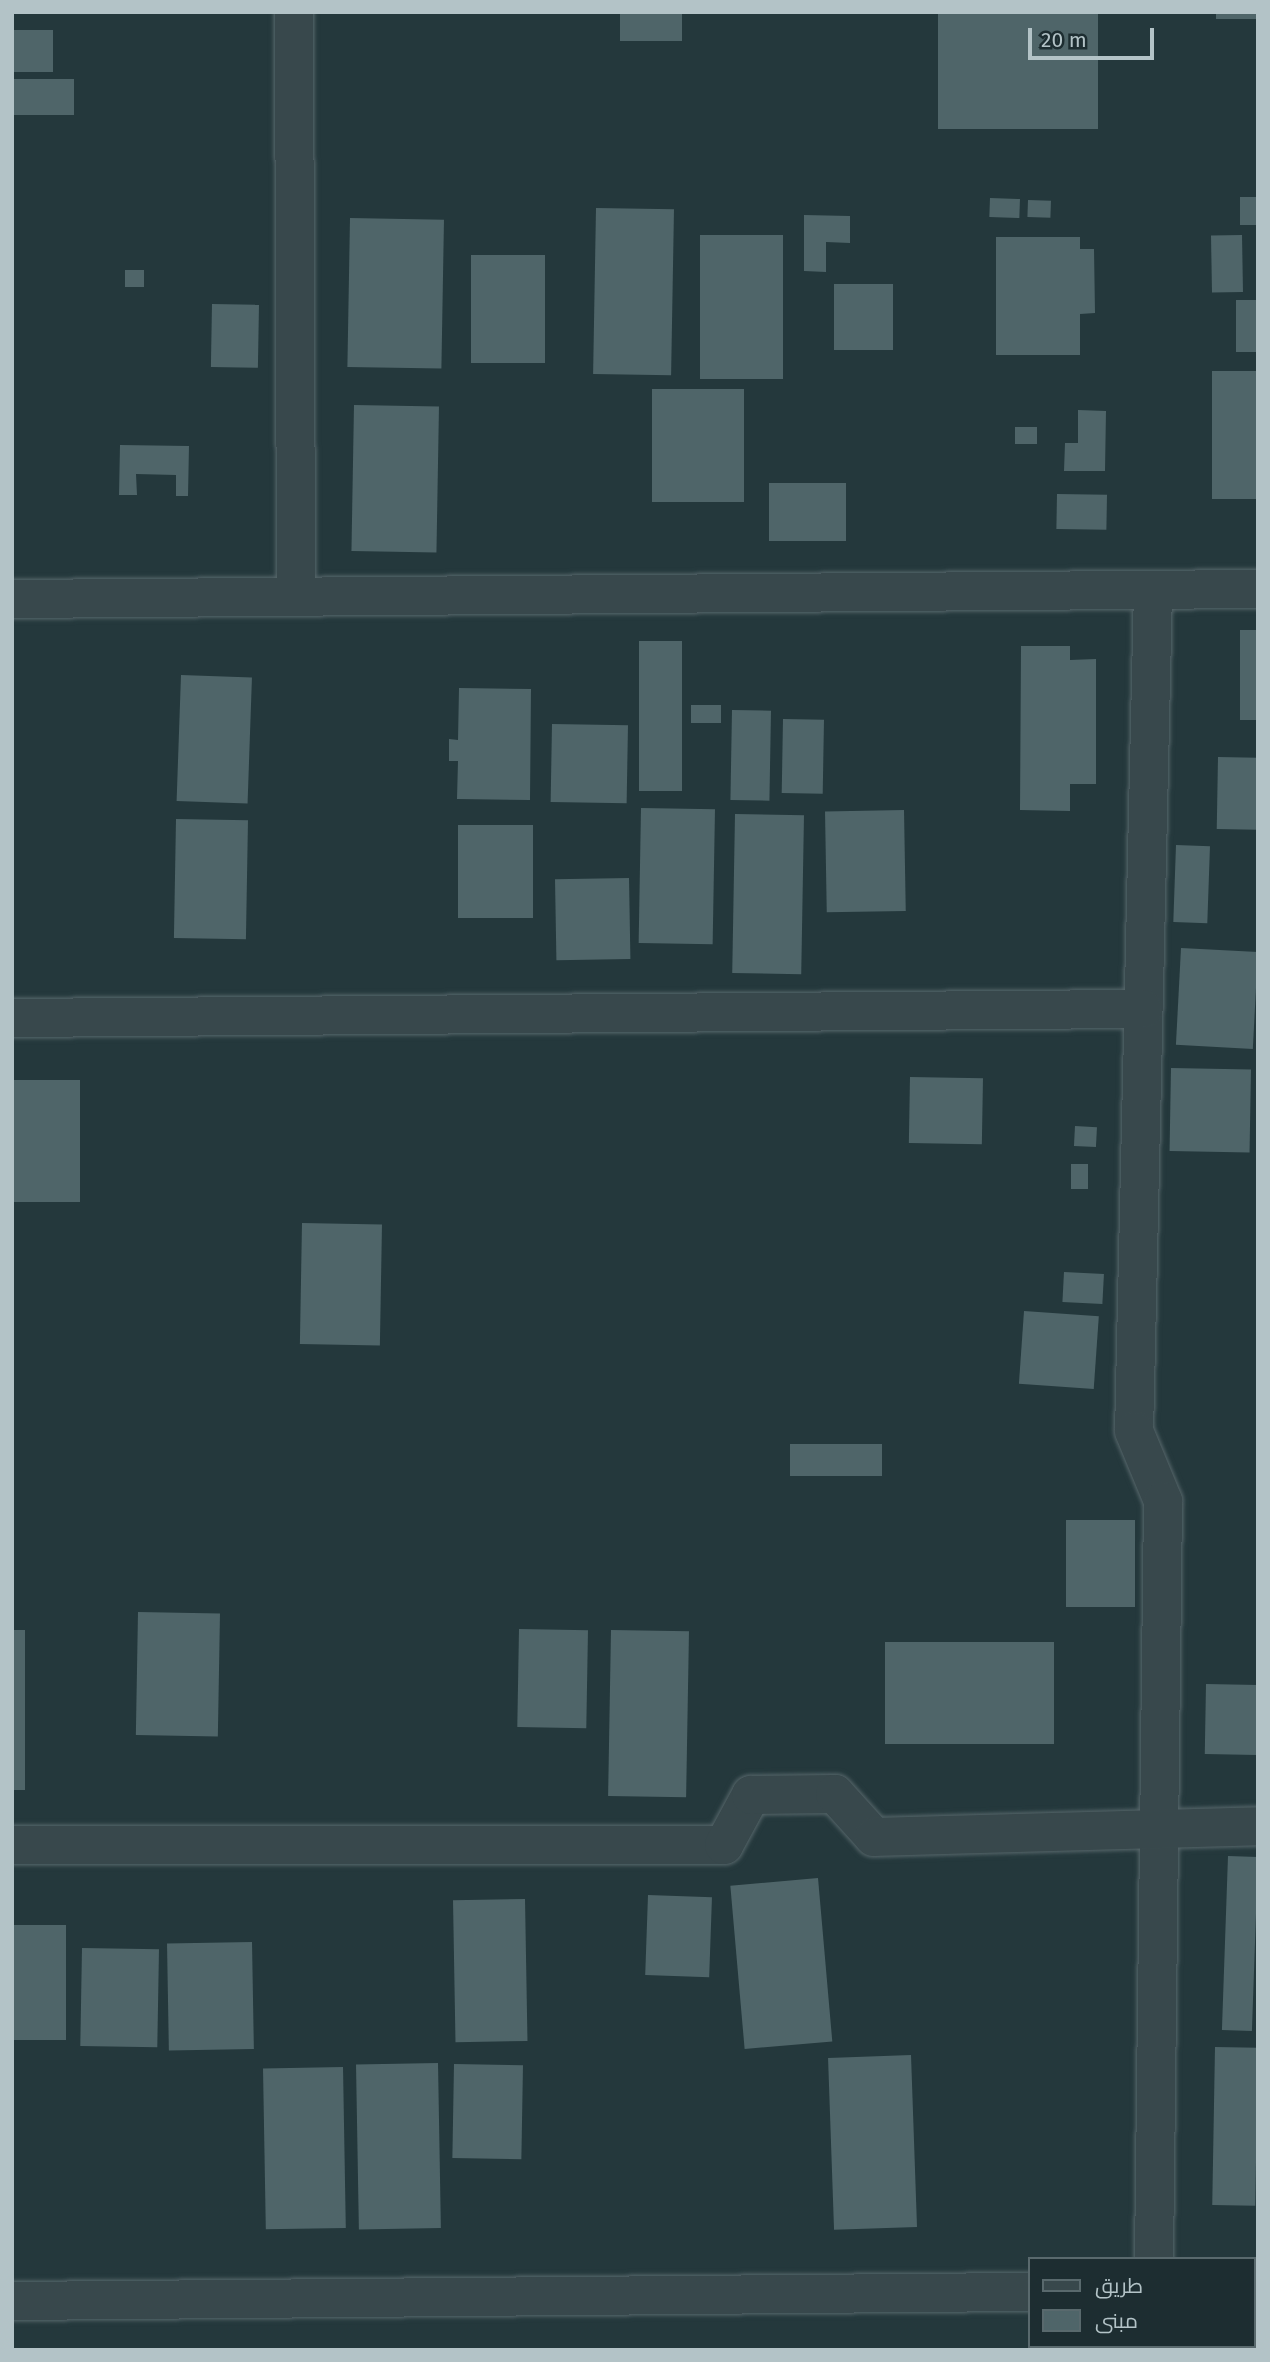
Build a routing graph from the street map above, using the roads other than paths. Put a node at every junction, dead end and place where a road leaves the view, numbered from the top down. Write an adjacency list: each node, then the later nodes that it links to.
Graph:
1 (294, 12): 4 (street)
2 (1258, 589): 3 (street)
3 (1153, 590): 4 (street); 6 (street)
4 (296, 597): 5 (street)
5 (12, 599)
6 (1143, 1009): 7 (street); 9 (street)
7 (12, 1018)
8 (1258, 1826): 9 (street)
9 (1161, 1829): 10 (street); 11 (street)
10 (12, 1845)
11 (1154, 2257)
12 (1028, 2292): 13 (street)
13 (12, 2301)

